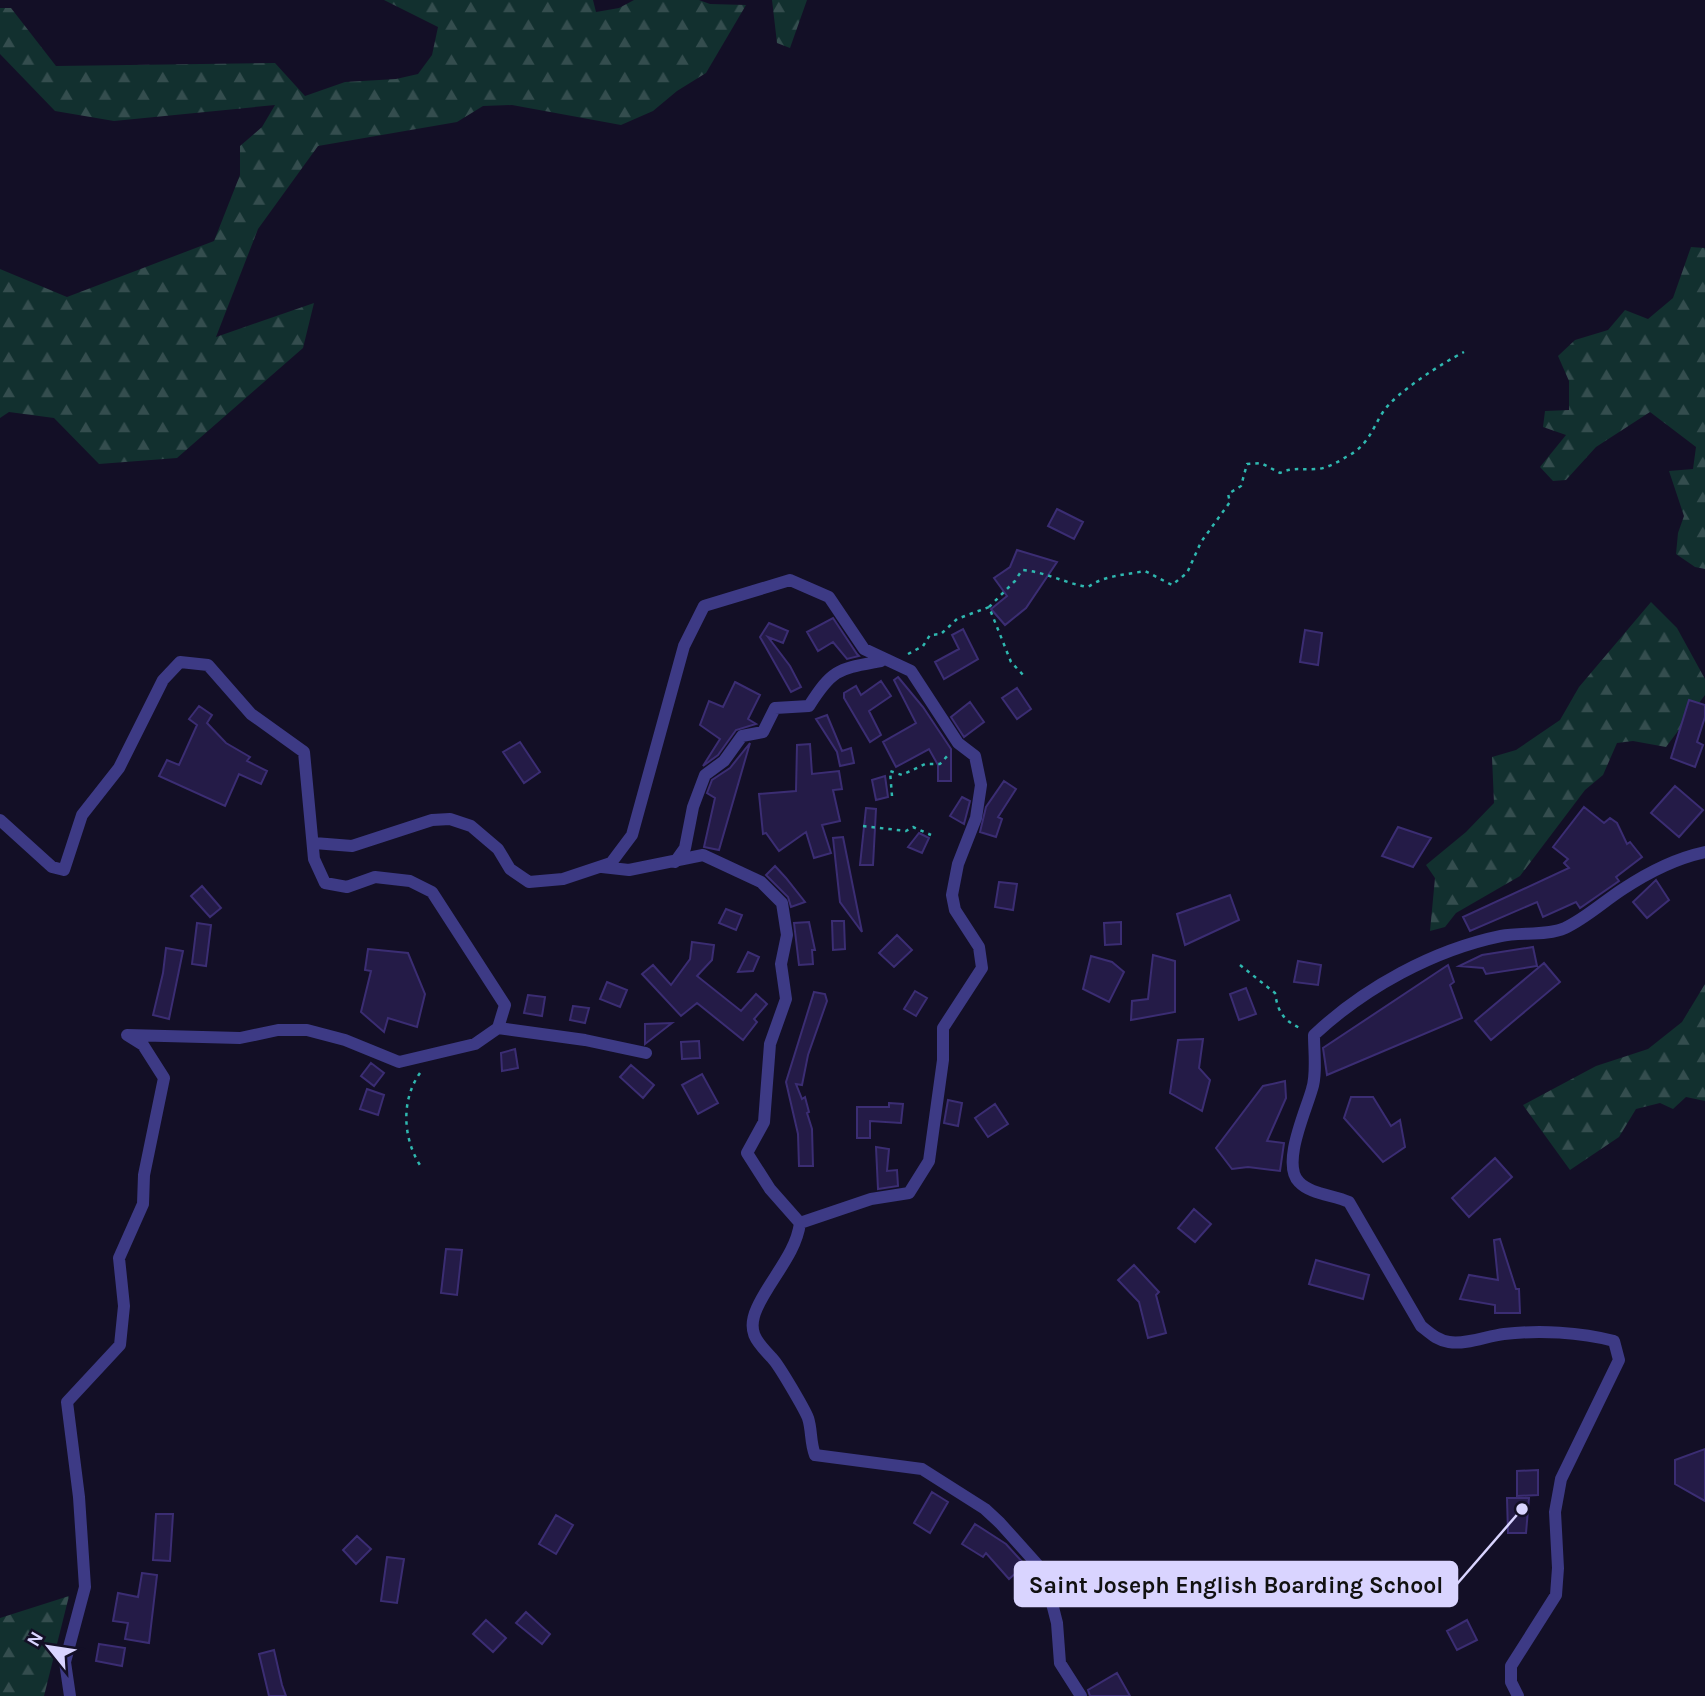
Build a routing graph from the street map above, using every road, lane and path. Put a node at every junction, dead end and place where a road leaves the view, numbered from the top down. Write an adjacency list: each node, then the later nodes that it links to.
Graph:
1 (1464, 352): 2 (path)
2 (989, 607): 3 (path); 4 (path)
3 (887, 662): 5 (street); 12 (street); 13 (street)
4 (1025, 677)
5 (958, 743): 6 (path); 20 (street)
6 (892, 796)
7 (0, 820): 10 (street)
8 (863, 826): 9 (path)
9 (931, 835)
10 (313, 843): 13 (street); 15 (street)
11 (1705, 852): 16 (street)
12 (675, 862): 13 (street); 20 (street)
13 (598, 867)
14 (1240, 965): 16 (path)
15 (498, 1028): 17 (street); 18 (street)
16 (1314, 1035): 23 (street)
17 (646, 1053)
18 (435, 1054): 19 (path); 21 (street)
19 (422, 1168)
20 (800, 1223): 22 (street)
21 (70, 1696)
22 (1081, 1696)
23 (1518, 1696)

